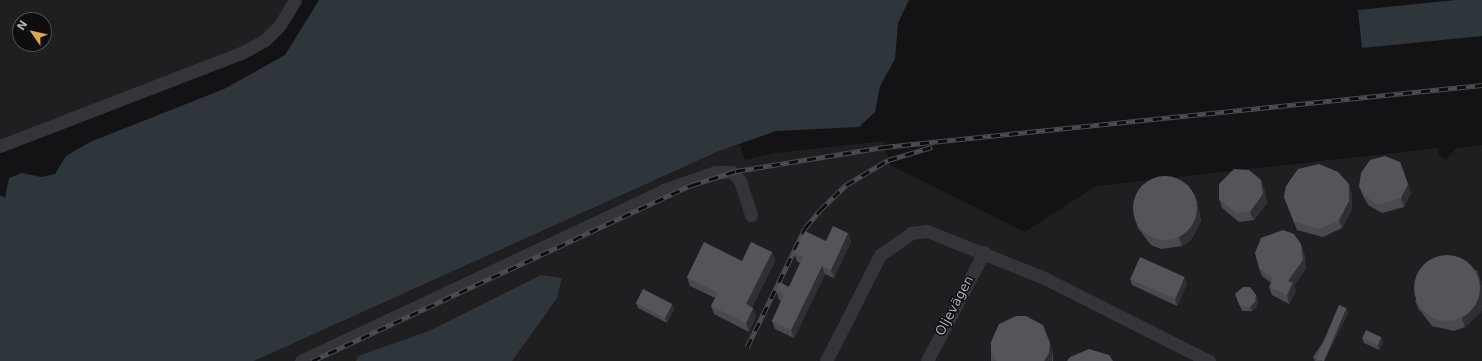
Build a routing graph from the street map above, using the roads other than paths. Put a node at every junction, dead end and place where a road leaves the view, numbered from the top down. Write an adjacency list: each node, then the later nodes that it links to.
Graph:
1 (295, 0): 2 (street)
2 (0, 146)
3 (752, 215): 5 (street)
4 (984, 252): 6 (street); 7 (street, Oljevägen); 8 (street)
5 (301, 361)
6 (826, 361)
7 (927, 361)
8 (1209, 361)

